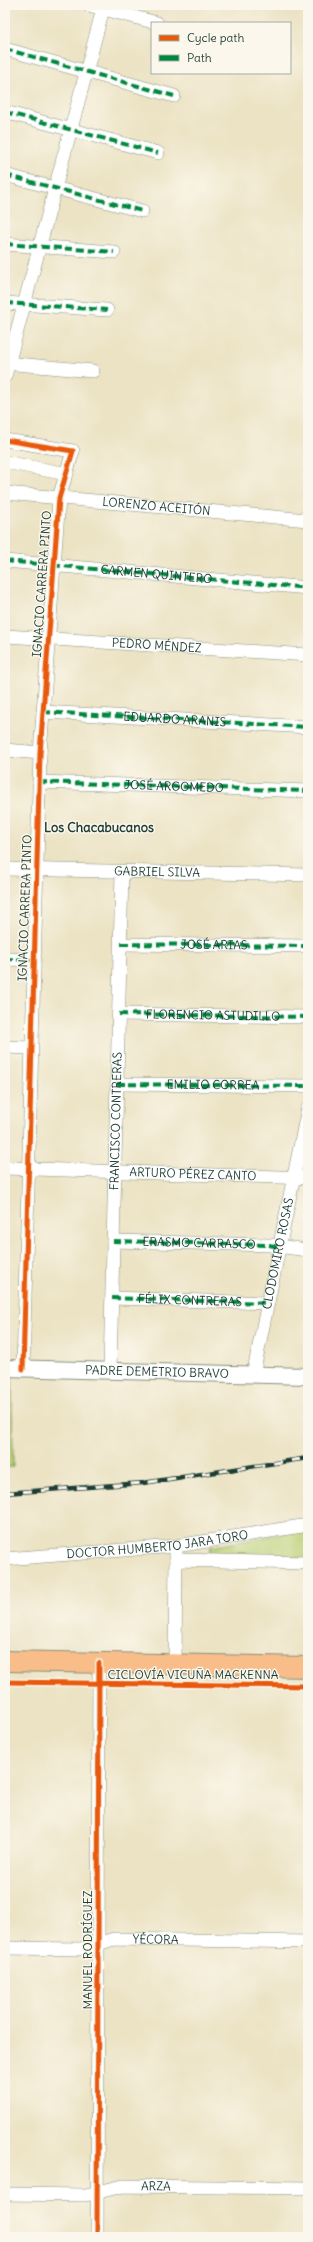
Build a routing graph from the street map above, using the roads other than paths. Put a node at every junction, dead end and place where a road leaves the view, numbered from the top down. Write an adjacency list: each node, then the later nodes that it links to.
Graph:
1 (89, 5): 2 (street)
2 (104, 7): 3 (street); 5 (street)
3 (154, 22)
4 (5, 49): 5 (street)
5 (87, 72): 6 (street); 8 (street)
6 (174, 96)
7 (5, 112): 8 (street)
8 (71, 130): 9 (street); 11 (street)
9 (158, 153)
10 (5, 175): 11 (street)
11 (55, 189): 12 (street); 14 (street)
12 (142, 211)
13 (5, 244): 14 (street)
14 (40, 247): 15 (street); 17 (street)
15 (114, 252)
16 (5, 303): 17 (street)
17 (24, 305): 18 (street); 19 (street)
18 (107, 310)
19 (6, 368): 20 (street)
20 (93, 371)
21 (5, 440): 23 (street, IGNACIO CARRERA PINTO)
22 (5, 462): 23 (street)
23 (67, 474): 25 (street, IGNACIO CARRERA PINTO)
24 (5, 493): 25 (street, LORENZO ACEITÓN)
25 (59, 498): 26 (street, LORENZO ACEITÓN); 28 (street, IGNACIO CARRERA PINTO)
26 (308, 520)
27 (5, 561): 28 (street, CARMEN QUINTERO)
28 (54, 566): 29 (street, CARMEN QUINTERO); 31 (street, IGNACIO CARRERA PINTO)
29 (308, 588)
30 (5, 636): 31 (street, PEDRO MÉNDEZ)
31 (49, 640): 32 (street, PEDRO MÉNDEZ); 33 (street, IGNACIO CARRERA PINTO)
32 (308, 656)
33 (43, 712): 34 (street, EDUARDO ARANIS); 36 (street, IGNACIO CARRERA PINTO)
34 (308, 726)
35 (5, 750): 36 (street)
36 (40, 753): 37 (street, IGNACIO CARRERA PINTO)
37 (39, 782): 38 (street, JOSÉ ARGOMEDO); 40 (street, IGNACIO CARRERA PINTO)
38 (308, 791)
39 (5, 869): 40 (street, GABRIEL SILVA)
40 (36, 870): 41 (street, GABRIEL SILVA); 46 (street, IGNACIO CARRERA PINTO)
41 (122, 872): 42 (street, GABRIEL SILVA); 43 (street, FRANCISCO CONTRERAS)
42 (308, 876)
43 (121, 944): 44 (street, JOSÉ ARIAS); 47 (street, FRANCISCO CONTRERAS)
44 (308, 946)
45 (5, 959): 46 (street)
46 (34, 960): 50 (street, IGNACIO CARRERA PINTO)
47 (119, 1014): 48 (street, FLORENCIO ASTUDILLO); 51 (street, FRANCISCO CONTRERAS)
48 (308, 1017)
49 (5, 1047): 50 (street)
50 (31, 1048): 55 (street, IGNACIO CARRERA PINTO)
51 (117, 1084): 52 (street, EMILIO CORREA); 56 (street, FRANCISCO CONTRERAS)
52 (308, 1086)
53 (308, 1109): 57 (street, CLODOMIRO ROSAS)
54 (5, 1168): 55 (street, ARTURO PÉREZ CANTO)
55 (28, 1168): 56 (street, ARTURO PÉREZ CANTO); 65 (street, IGNACIO CARRERA PINTO)
56 (115, 1171): 57 (street, ARTURO PÉREZ CANTO); 59 (street, FRANCISCO CONTRERAS)
57 (294, 1177): 58 (street, ARTURO PÉREZ CANTO); 60 (street, CLODOMIRO ROSAS)
58 (308, 1178)
59 (114, 1241): 60 (street, ERASMO CARRASCO); 62 (street, FRANCISCO CONTRERAS)
60 (280, 1247): 61 (street, ERASMO CARRASCO); 63 (street, CLODOMIRO ROSAS)
61 (308, 1250)
62 (112, 1298): 63 (street, FÉLIX CONTRERAS); 66 (street, FRANCISCO CONTRERAS)
63 (268, 1303): 67 (street, CLODOMIRO ROSAS)
64 (5, 1368): 65 (street, PADRE DEMETRIO BRAVO)
65 (23, 1369): 66 (street, PADRE DEMETRIO BRAVO)
66 (110, 1371): 67 (street, PADRE DEMETRIO BRAVO)
67 (253, 1375): 68 (street, PADRE DEMETRIO BRAVO)
68 (308, 1376)
69 (308, 1525): 70 (street, DOCTOR HUMBERTO JARA TORO)
70 (176, 1546): 71 (street, DOCTOR HUMBERTO JARA TORO); 72 (street)
71 (5, 1559)
72 (176, 1560): 73 (street); 76 (street)
73 (308, 1563)
74 (5, 1661): 75 (main road)
75 (99, 1663): 76 (main road); 79 (street, MANUEL RODRÍGUEZ)
76 (175, 1664): 77 (main road)
77 (308, 1667)
78 (308, 1942): 79 (street, YÉCORA)
79 (98, 1944): 80 (street, YÉCORA); 82 (street, MANUEL RODRÍGUEZ)
80 (5, 1948)
81 (308, 2188): 82 (street, ARZA)
82 (98, 2192): 83 (street, ARZA); 84 (street, MANUEL RODRÍGUEZ)
83 (5, 2194)
84 (97, 2237)

